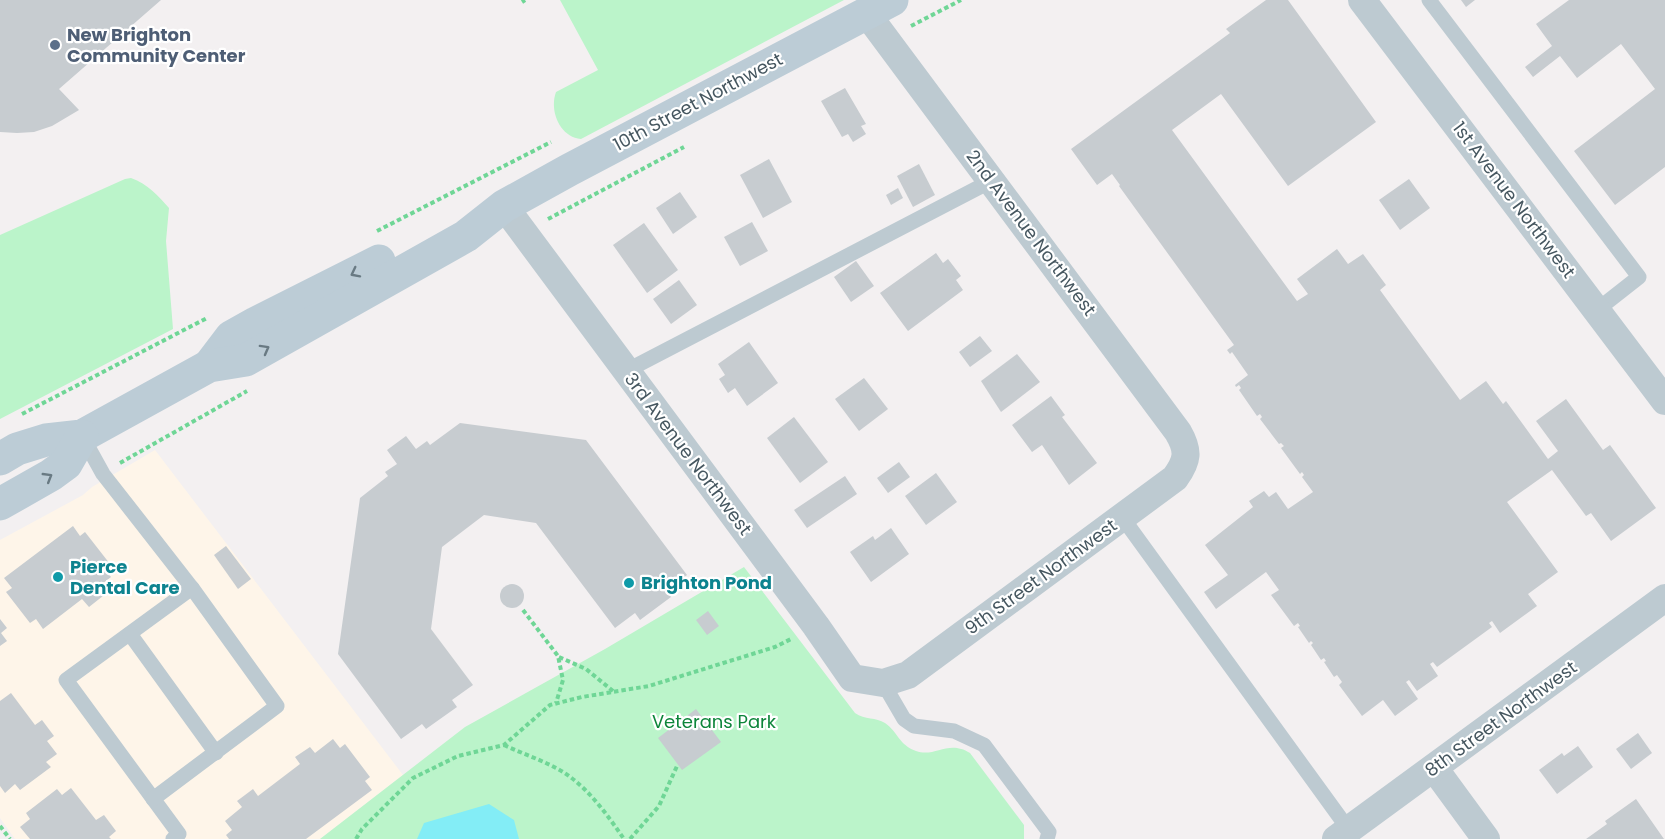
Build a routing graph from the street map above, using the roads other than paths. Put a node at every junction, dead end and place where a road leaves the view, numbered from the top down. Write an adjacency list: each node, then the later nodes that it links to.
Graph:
1 (1362, 0): 6 (street, 1st Avenue Northwest)
2 (1429, 0): 6 (lane)
3 (880, 7): 4 (street, 2nd Avenue Northwest); 5 (street, 10th Street Northwest)
4 (993, 180): 7 (lane); 10 (street, 2nd Avenue Northwest)
5 (504, 206): 7 (street, 3rd Avenue Northwest); 9 (street, 10th Street Northwest)
6 (1597, 310): 8 (street, 1st Avenue Northwest)
7 (626, 371): 17 (street, 3rd Avenue Northwest)
8 (1665, 401)
9 (82, 436): 11 (street, 10th Street Northwest); 12 (street, one-way to 9); 14 (lane)
10 (1186, 456): 13 (street, 9th Street Northwest)
11 (0, 459)
12 (0, 504)
13 (1122, 517): 17 (street, 9th Street Northwest); 21 (lane)
14 (192, 588): 16 (lane); 18 (lane)
15 (1665, 598): 19 (street, 8th Street Northwest)
16 (130, 634): 18 (lane); 20 (lane)
17 (883, 683): 23 (lane)
18 (216, 753): 20 (lane)
19 (1434, 768): 21 (street, 8th Street Northwest); 24 (street)
20 (153, 799): 22 (lane)
21 (1343, 835)
22 (172, 839)
23 (1047, 839)
24 (1486, 839)

